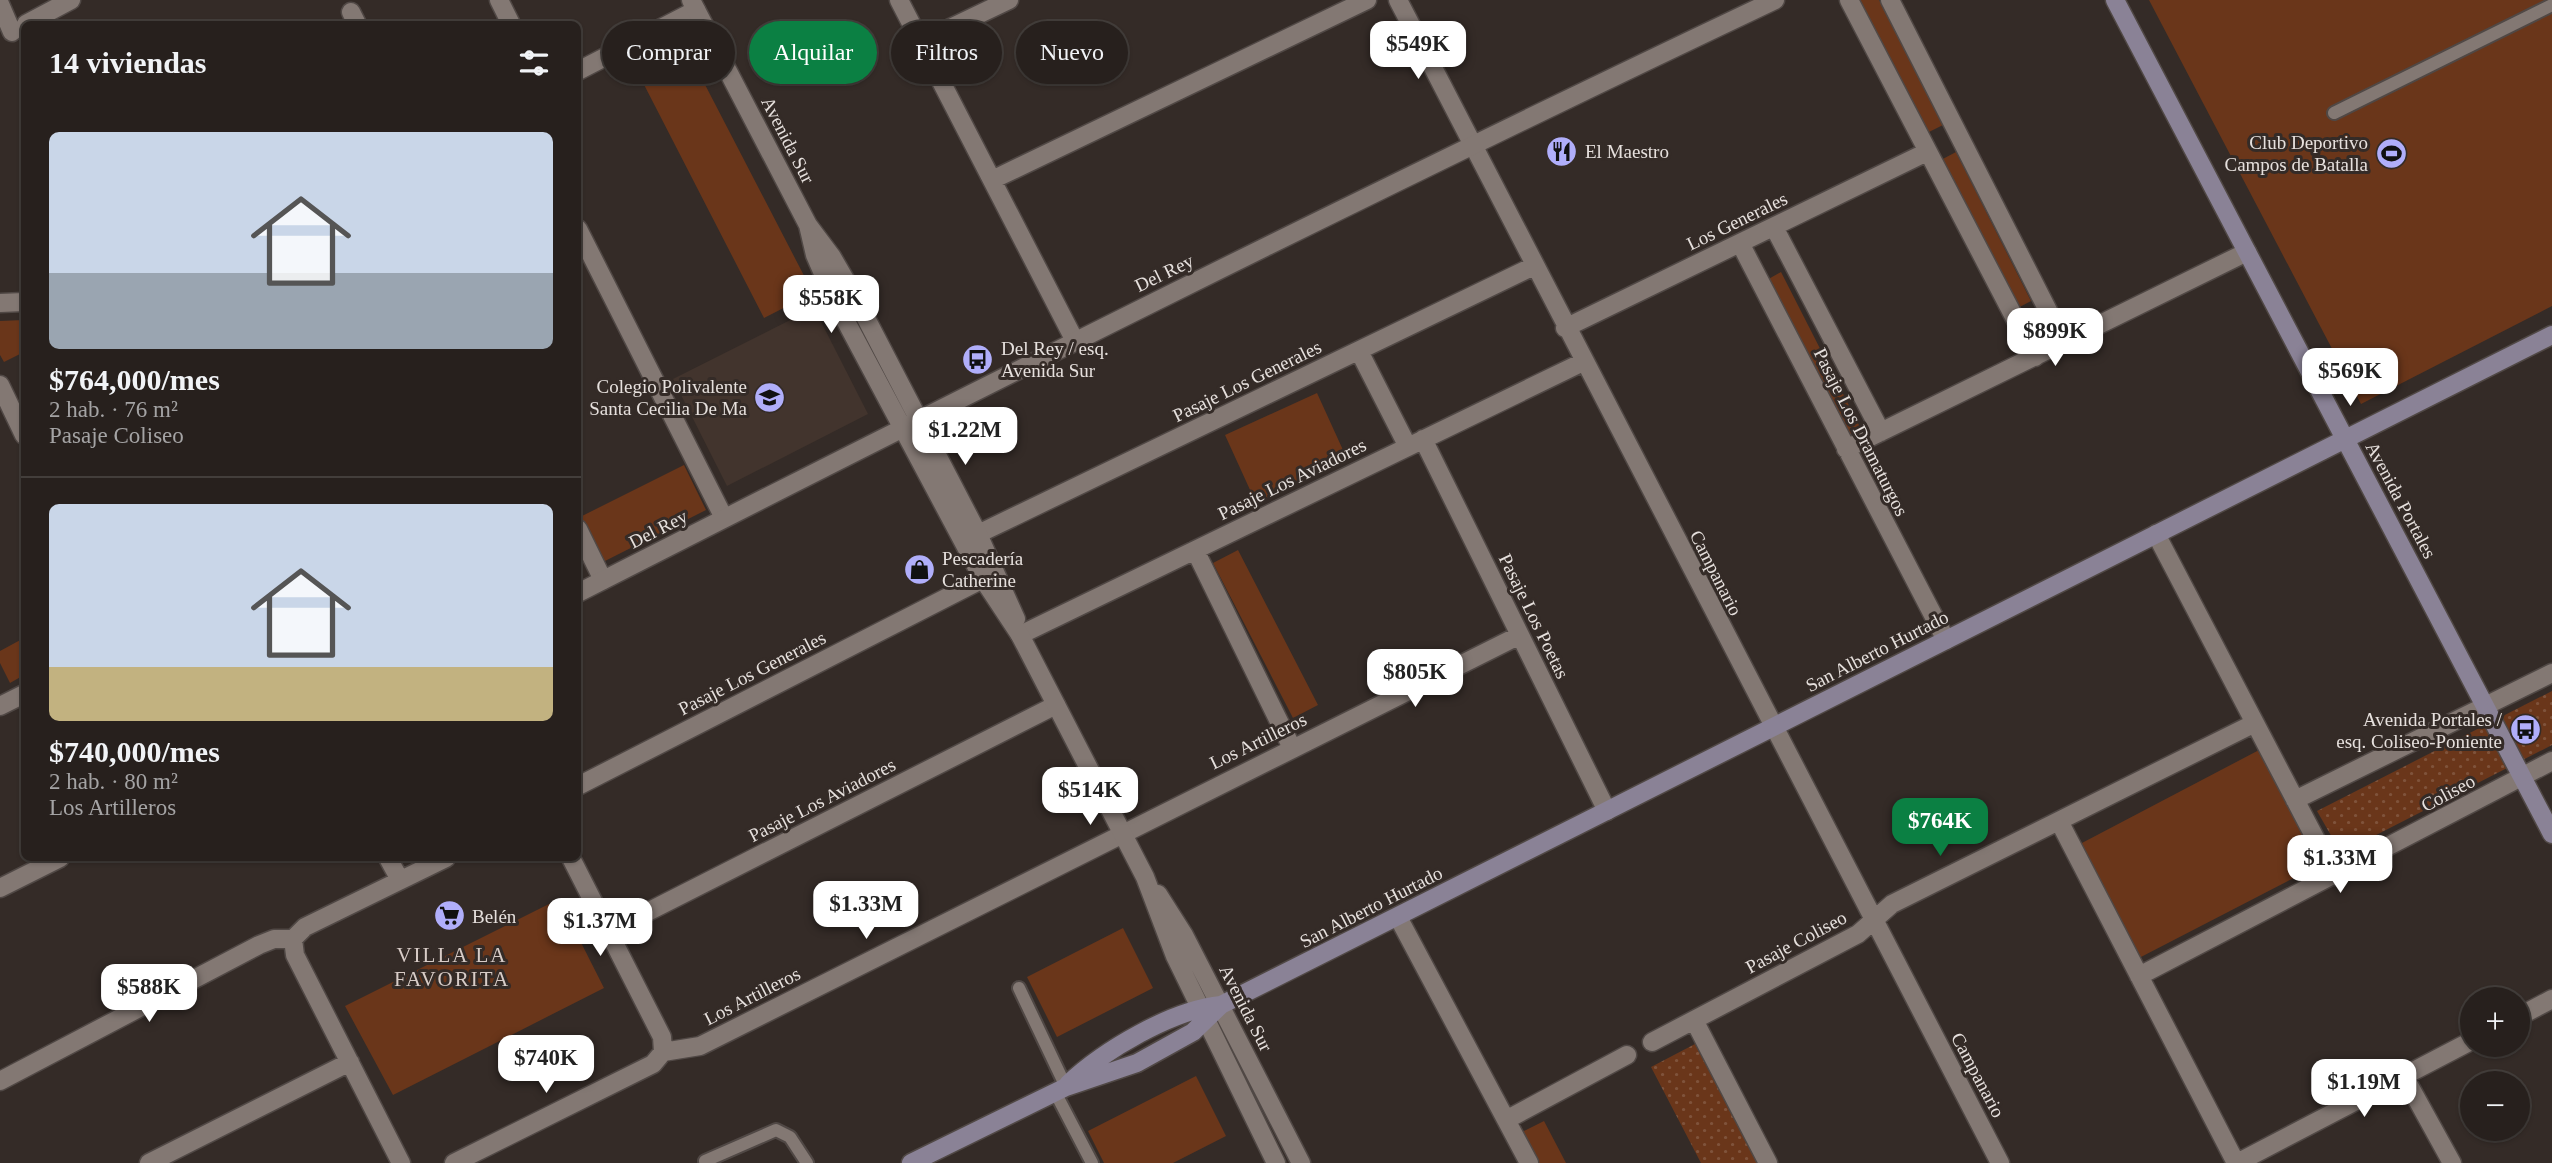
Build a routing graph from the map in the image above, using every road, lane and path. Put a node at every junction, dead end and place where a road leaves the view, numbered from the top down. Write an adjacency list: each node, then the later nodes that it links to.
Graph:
1 (71, 0): 14 (street)
2 (499, 0): 15 (street)
3 (899, 0): 16 (street)
4 (1009, 0): 17 (street)
5 (1367, 0): 24 (street)
6 (1398, 0): 22 (street, Campanario)
7 (1774, 0): 22 (street, Del Rey)
8 (1849, 0): 23 (street)
9 (1890, 0): 36 (street)
10 (2115, 0): 29 (main road, Avenida Portales)
11 (0, 4): 18 (street)
12 (694, 5): 19 (street); 25 (street, Avenida Sur)
13 (2552, 5): 21 (lane)
14 (32, 21)
15 (510, 21)
16 (910, 21)
17 (965, 21)
18 (16, 30)
19 (581, 69)
20 (943, 84): 24 (street)
21 (2334, 113)
22 (1472, 144): 30 (street, Campanario); 35 (street, Del Rey)
23 (1927, 152): 26 (street, Los Generales); 38 (street)
24 (992, 180): 35 (street)
25 (808, 225): 41 (street, Avenida Sur); 42 (street, Avenida Sur)
26 (1774, 227): 28 (street, Los Generales); 44 (street, Pasaje Los Dramaturgos)
27 (581, 235): 48 (street)
28 (1740, 243): 33 (street, Los Generales); 47 (street, Pasaje Los Dramaturgos)
29 (2247, 252): 36 (street); 45 (main road, Avenida Portales)
30 (1534, 266): 33 (street, Campanario); 37 (street, Pasaje Los Generales)
31 (21, 302): 32 (street)
32 (0, 303)
33 (1565, 328): 39 (street, Campanario)
34 (2552, 335): 45 (main road, San Alberto Hurtado)
35 (1075, 341): 41 (street, Del Rey)
36 (2064, 342): 38 (street)
37 (1359, 351): 46 (street, Pasaje Los Poetas); 49 (street, Pasaje Los Generales)
38 (2035, 357): 44 (street)
39 (1583, 362): 46 (street, Pasaje Los Aviadores); 65 (street, Campanario)
40 (0, 385): 43 (street)
41 (918, 419): 42 (street, Del Rey); 49 (street, Avenida Sur)
42 (901, 428): 48 (street, Del Rey); 53 (street, Avenida Sur)
43 (21, 429)
44 (1881, 432): 47 (street)
45 (2345, 439): 50 (main road, San Alberto Hurtado); 63 (main road, Avenida Portales)
46 (1415, 443): 52 (street, Pasaje Los Aviadores); 57 (street, Pasaje Los Poetas)
47 (1846, 449): 58 (street, Pasaje Los Dramaturgos)
48 (724, 518): 54 (street, Del Rey)
49 (978, 534): 56 (street, Avenida Sur)
50 (2156, 534): 58 (main road, San Alberto Hurtado); 64 (street)
51 (581, 535): 54 (street)
52 (1195, 550): 56 (street, Pasaje Los Aviadores); 66 (street)
53 (983, 579): 56 (street, Avenida Sur); 69 (street, Pasaje Los Generales)
54 (603, 580): 55 (street, Del Rey)
55 (581, 591)
56 (1020, 635): 62 (street, Avenida Sur)
57 (1520, 635): 66 (street, Los Artilleros); 71 (street, Pasaje Los Poetas)
58 (1946, 640): 65 (main road, San Alberto Hurtado)
59 (2552, 673): 63 (street)
60 (21, 695): 61 (street)
61 (2, 701)
62 (1056, 705): 73 (street, Avenida Sur); 85 (street, Pasaje Los Aviadores)
63 (2485, 706): 68 (main road, Avenida Portales); 70 (street)
64 (2255, 723): 70 (street); 72 (street, Pasaje Coliseo)
65 (1773, 727): 71 (main road, San Alberto Hurtado); 84 (street, Campanario)
66 (1292, 748): 73 (street, Los Artilleros)
67 (2552, 761): 68 (street, Coliseo)
68 (2522, 777): 74 (main road, Avenida Portales); 79 (street, Coliseo)
69 (581, 784)
70 (2295, 800): 79 (street)
71 (1607, 811): 83 (main road, San Alberto Hurtado)
72 (2059, 821): 84 (street, Pasaje Coliseo); 87 (street)
73 (1122, 833): 80 (street, Avenida Sur); 96 (street, Los Artilleros)
74 (2552, 834)
75 (54, 861): 82 (street)
76 (390, 861): 81 (street)
77 (440, 861): 81 (street)
78 (572, 861): 85 (street)
79 (2335, 876): 87 (street, Coliseo)
80 (1145, 877): 90 (street, Avenida Sur); 92 (street, Avenida Sur)
81 (400, 880): 86 (street)
82 (0, 888)
83 (1398, 917): 90 (main road, San Alberto Hurtado); 102 (street)
84 (1873, 920): 93 (street, Pasaje Coliseo); 114 (street, Campanario)
85 (608, 932): 96 (street)
86 (293, 939): 98 (street); 100 (street)
87 (2139, 976): 115 (street)
88 (1020, 988): 101 (lane)
89 (2552, 999): 91 (street)
90 (1221, 1005): 92 (main road); 111 (street, Avenida Sur)
91 (2530, 1011)
92 (1204, 1014): 101 (main road); 110 (street, Avenida Sur)
93 (1694, 1020): 94 (street, Pasaje Coliseo); 113 (street)
94 (1652, 1042)
95 (2460, 1047): 99 (street)
96 (663, 1052): 106 (street, Los Artilleros)
97 (1628, 1055): 102 (street)
98 (350, 1062): 104 (street); 105 (street)
99 (2404, 1076): 115 (street); 116 (street)
100 (0, 1081)
101 (1060, 1089): 108 (main road); 109 (lane)
102 (1506, 1120): 112 (street)
103 (705, 1161): 107 (lane)
104 (149, 1163)
105 (401, 1163)
106 (454, 1163)
107 (807, 1163)
108 (911, 1163)
109 (1092, 1163)
110 (1276, 1163)
111 (1301, 1163)
112 (1529, 1163)
113 (1768, 1163)
114 (2000, 1163)
115 (2236, 1163)
116 (2452, 1163)

